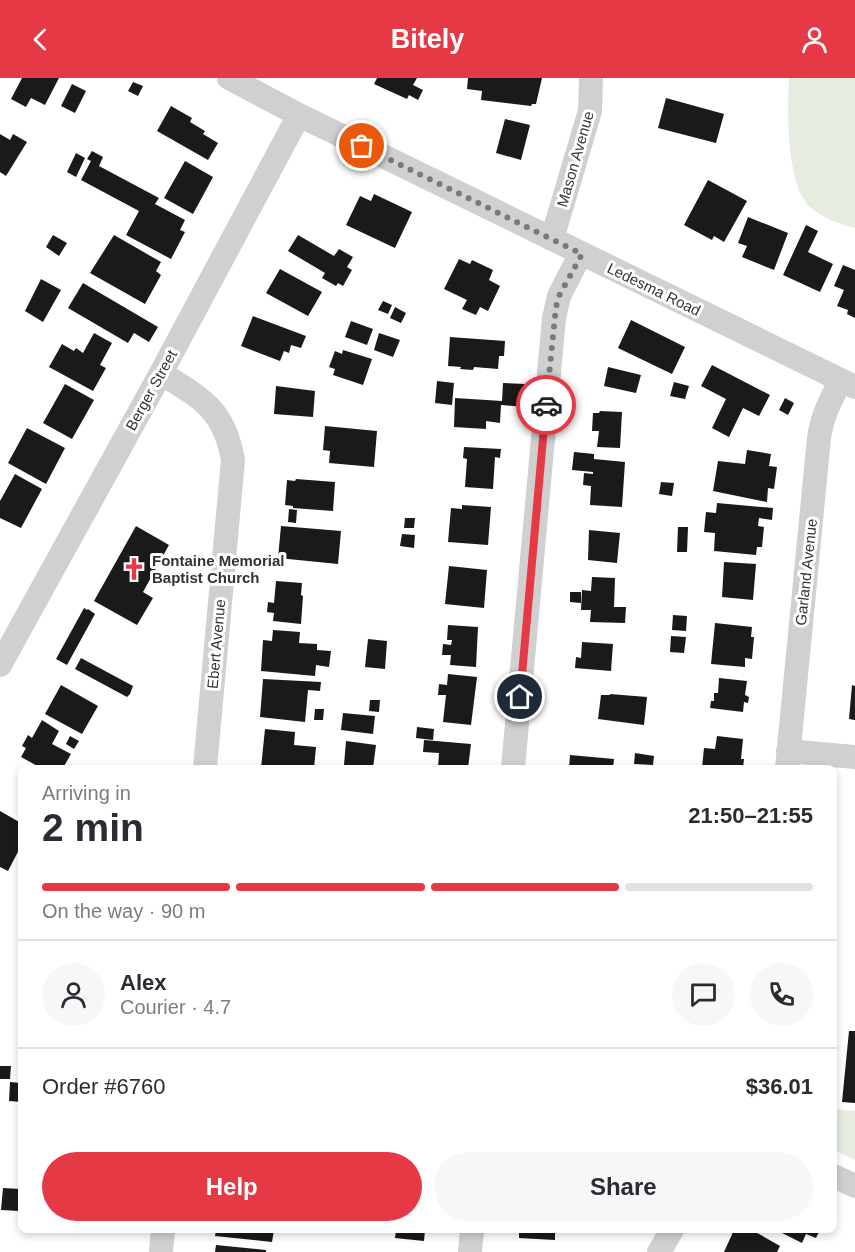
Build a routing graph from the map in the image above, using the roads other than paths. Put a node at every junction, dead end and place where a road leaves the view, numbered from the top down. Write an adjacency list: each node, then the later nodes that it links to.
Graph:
1 (229, 78): 3 (street, Ledesma Road)
2 (591, 78): 4 (street, Mason Avenue)
3 (299, 115): 4 (street, Ledesma Road); 6 (street, Berger Street)
4 (552, 239): 5 (street, Ledesma Road)
5 (582, 254): 7 (street, Ledesma Road); 12 (street)
6 (161, 373): 8 (street, Berger Street); 11 (street, Ebert Avenue)
7 (848, 384): 10 (street, Garland Avenue)
8 (0, 665)
9 (855, 757): 10 (street)
10 (788, 759)
11 (205, 765)
12 (513, 765)
13 (837, 1177): 14 (street)
14 (855, 1186)
15 (163, 1233): 18 (street)
16 (472, 1233): 19 (street)
17 (670, 1233): 20 (street)
18 (161, 1252)
19 (470, 1252)
20 (660, 1252)

